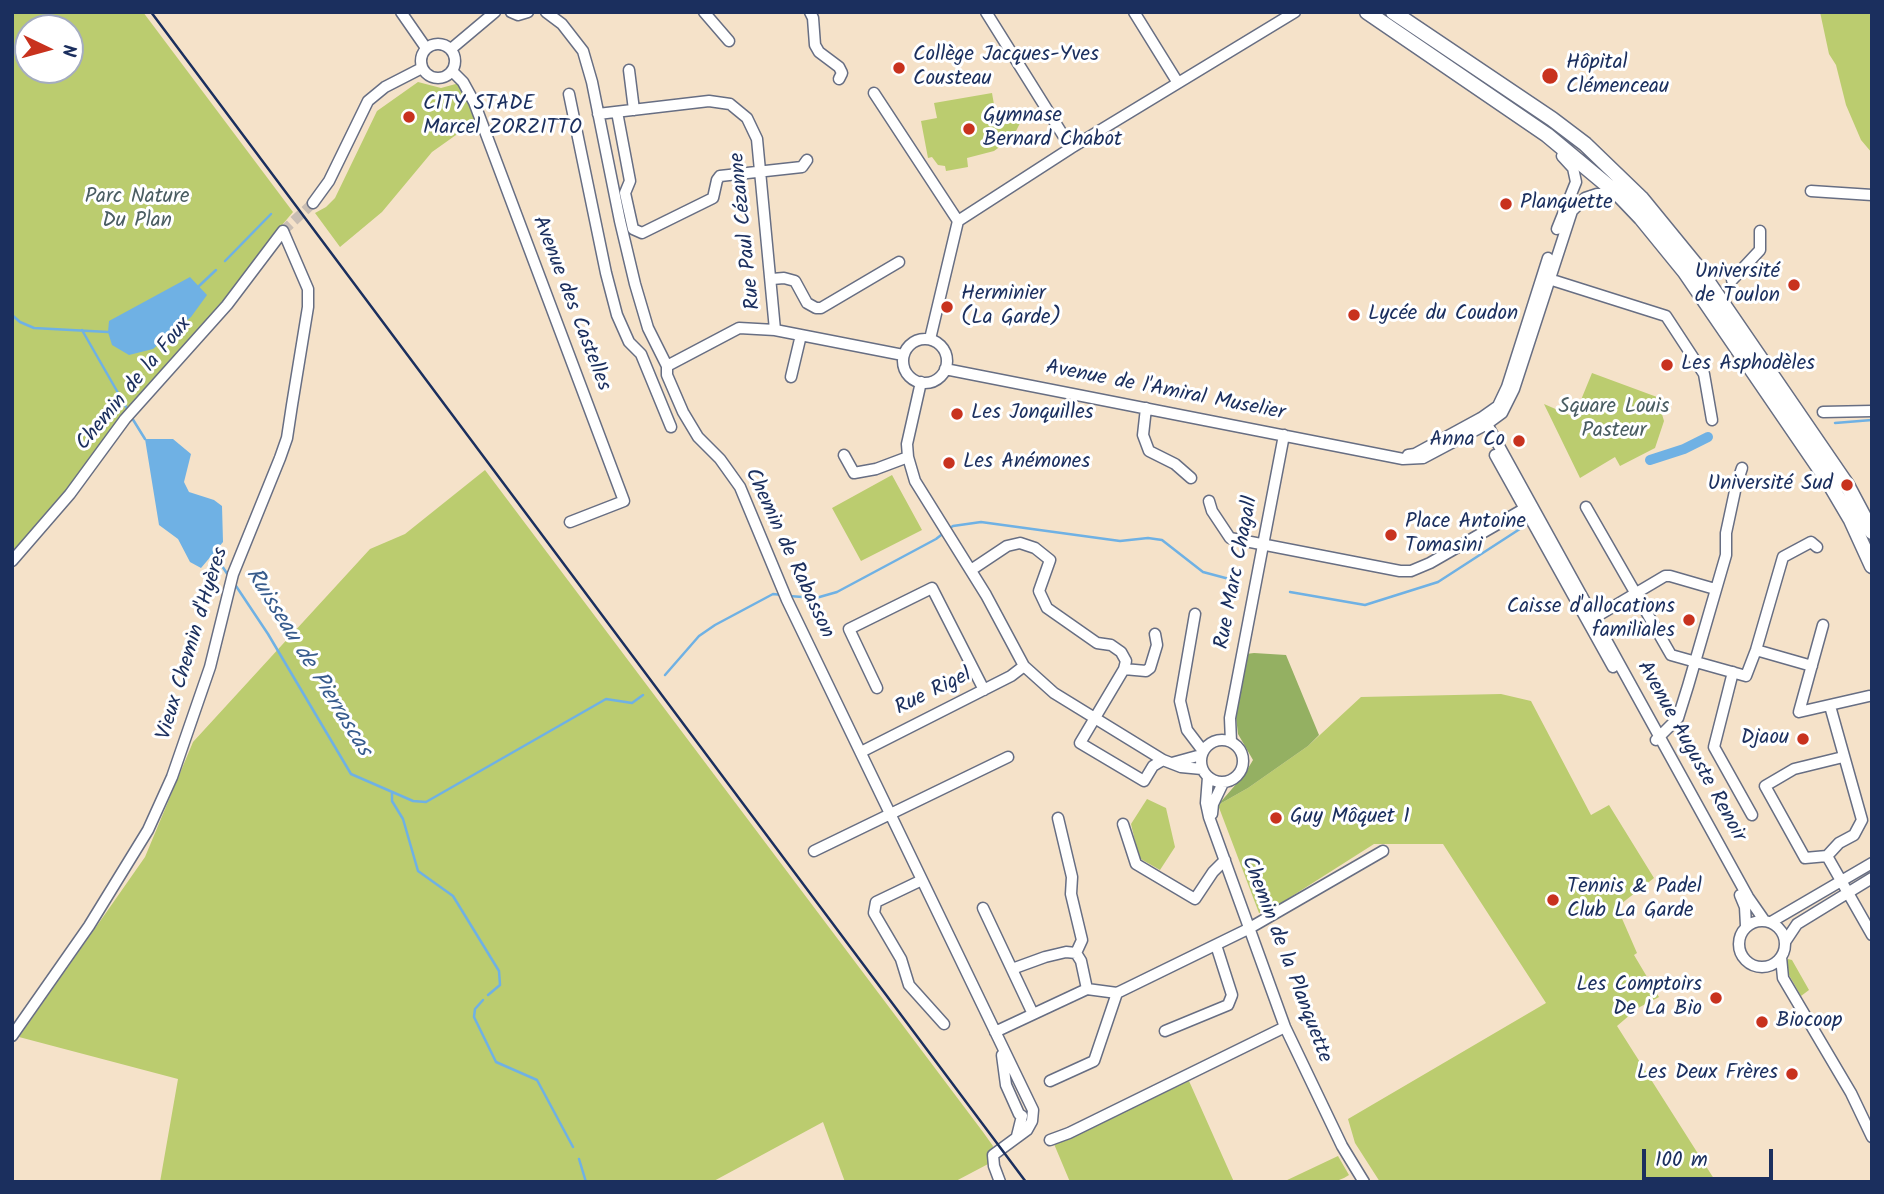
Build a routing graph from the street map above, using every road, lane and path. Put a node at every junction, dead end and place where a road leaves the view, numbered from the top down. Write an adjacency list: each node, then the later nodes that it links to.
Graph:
1 (401, 12): 14 (street)
2 (495, 12): 15 (street)
3 (511, 12): 4 (street)
4 (528, 12)
5 (546, 12): 25 (street, Chemin de Rabasson)
6 (704, 12): 13 (street)
7 (810, 12): 19 (street)
8 (986, 12): 27 (street)
9 (1133, 12): 20 (street)
10 (1295, 12): 20 (street)
11 (1367, 12): 26 (main road)
12 (1393, 12): 28 (main road)
13 (729, 41)
14 (426, 48): 15 (street); 16 (street)
15 (451, 49): 18 (street)
16 (422, 68): 18 (street); 38 (street)
17 (629, 70): 23 (street)
18 (452, 71): 70 (street, Avenue des Castelles)
19 (839, 79)
20 (1178, 83): 27 (street)
21 (874, 93): 39 (street)
22 (569, 94): 43 (street)
23 (634, 110): 24 (street, Rue Paul Cézanne); 31 (street, Rue Paul Cézanne)
24 (617, 112): 25 (street, Rue Paul Cézanne); 31 (street)
25 (598, 114): 42 (street, Chemin de Rabasson)
26 (1547, 135): 30 (main road); 33 (street)
27 (1071, 148): 39 (street)
28 (1601, 158): 30 (street); 32 (main road)
29 (807, 160): 31 (street)
30 (1590, 170): 32 (main road); 33 (street)
31 (760, 173): 45 (street, Rue Paul Cézanne)
32 (1607, 175): 35 (main road); 37 (street); 71 (main road)
33 (1575, 187): 60 (street)
34 (1811, 191): 36 (street)
35 (1619, 194): 37 (street); 75 (main road)
36 (1872, 195)
37 (1586, 198): 46 (street)
38 (314, 201)
39 (958, 221): 50 (street)
40 (283, 231): 74 (street, Chemin de la Foux); 138 (street, Vieux Chemin d'Hyères)
41 (1760, 231): 47 (street)
42 (623, 236): 43 (street); 52 (street, Chemin de Rabasson)
43 (600, 240): 61 (street)
44 (899, 262): 45 (street)
45 (772, 279): 48 (street, Rue Paul Cézanne)
46 (1549, 279): 59 (street); 60 (street)
47 (1732, 280)
48 (775, 330): 49 (street); 52 (street)
49 (801, 335): 51 (street); 54 (street)
50 (930, 339): 51 (street); 53 (street)
51 (903, 355): 55 (street)
52 (667, 366): 98 (street, Chemin de Rabasson)
53 (945, 369): 55 (street); 56 (street, Avenue de l'Amiral Muselier)
54 (790, 377)
55 (920, 382): 64 (street)
56 (1146, 408): 62 (street, Avenue de l'Amiral Muselier); 66 (street)
57 (1872, 411): 58 (street)
58 (1824, 412)
59 (1712, 420)
60 (1482, 422): 62 (street, Avenue de l'Amiral Muselier); 68 (street, Avenue Auguste Renoir)
61 (671, 428)
62 (1283, 435): 72 (street, Rue Marc Chagall)
63 (844, 455): 64 (street)
64 (908, 457): 76 (street)
65 (1742, 468): 77 (street)
66 (1191, 478)
67 (1209, 501): 72 (street)
68 (1528, 507): 72 (street); 80 (street, Avenue Auguste Renoir)
69 (1586, 507): 78 (street)
70 (570, 522)
71 (1872, 532)
72 (1263, 545): 97 (street, Rue Marc Chagall)
73 (1817, 547): 83 (street)
74 (12, 561)
75 (1872, 566)
76 (971, 570): 85 (street); 87 (street)
77 (1715, 589): 78 (street); 84 (street)
78 (1635, 593): 80 (street); 84 (street)
79 (1195, 614): 99 (street)
80 (1591, 620): 95 (street, Avenue Auguste Renoir)
81 (1823, 625): 86 (street)
82 (1155, 634): 87 (street)
83 (1756, 650): 86 (street); 88 (street)
84 (1695, 662): 88 (street); 93 (street)
85 (1024, 666): 90 (street, Rue Rigel); 94 (street)
86 (1812, 666): 92 (street)
87 (1124, 669): 94 (street)
88 (1733, 672): 105 (street)
89 (877, 688): 90 (street)
90 (984, 690): 98 (street, Rue Rigel)
91 (1869, 696): 92 (street)
92 (1830, 706): 101 (street)
93 (1681, 709): 95 (street); 96 (street)
94 (1095, 717): 102 (street); 102 (street)
95 (1650, 727): 96 (street, Avenue Auguste Renoir)
96 (1657, 739): 120 (street, Avenue Auguste Renoir); 121 (street, Avenue Auguste Renoir)
97 (1225, 741): 99 (street); 104 (street)
98 (861, 752): 106 (street, Chemin de Rabasson)
99 (1202, 753): 102 (street); 103 (street)
100 (1008, 757): 106 (street)
101 (1843, 757): 112 (street); 112 (street)
102 (1166, 761): 103 (street)
103 (1205, 773): 104 (street); 108 (street, Chemin de la Planquette)
104 (1223, 783): 108 (street, Chemin de la Planquette)
105 (1752, 815)
106 (892, 816): 111 (street); 116 (street, Chemin de Rabasson)
107 (1058, 818): 126 (street)
108 (1213, 823): 113 (street, Chemin de la Planquette)
109 (1123, 824): 113 (street)
110 (1383, 851): 122 (street)
111 (814, 852)
112 (1827, 856): 117 (street)
113 (1225, 860): 122 (street, Chemin de la Planquette)
114 (1872, 863): 117 (street)
115 (1872, 878): 118 (street)
116 (922, 880): 134 (street); 137 (street, Chemin de Rabasson)
117 (1842, 881): 118 (street); 120 (street)
118 (1848, 892): 123 (street); 124 (street)
119 (982, 908): 129 (street)
120 (1768, 921): 121 (street); 124 (street)
121 (1746, 926): 128 (street)
122 (1248, 929): 125 (street); 135 (street, Chemin de la Planquette)
123 (1872, 935)
124 (1785, 942): 127 (street)
125 (1216, 944): 132 (street); 136 (street)
126 (1076, 953): 129 (street); 131 (street)
127 (1781, 957): 128 (street); 130 (street)
128 (1764, 967): 130 (street)
129 (1012, 969): 133 (street)
130 (1783, 978): 143 (street)
131 (1087, 989): 132 (street); 133 (street)
132 (1117, 993): 139 (street)
133 (1033, 1014): 137 (street)
134 (944, 1024)
135 (1285, 1027): 144 (street); 146 (street, Chemin de la Planquette)
136 (1165, 1031)
137 (995, 1032): 140 (street, Chemin de Rabasson); 141 (street, Chemin de Rabasson)
138 (12, 1036)
139 (1049, 1081)
140 (1033, 1110): 141 (street); 142 (street)
141 (1022, 1116): 142 (street)
142 (1017, 1136): 145 (street)
143 (1872, 1137)
144 (1049, 1140)
145 (1000, 1182)
146 (1364, 1182)

